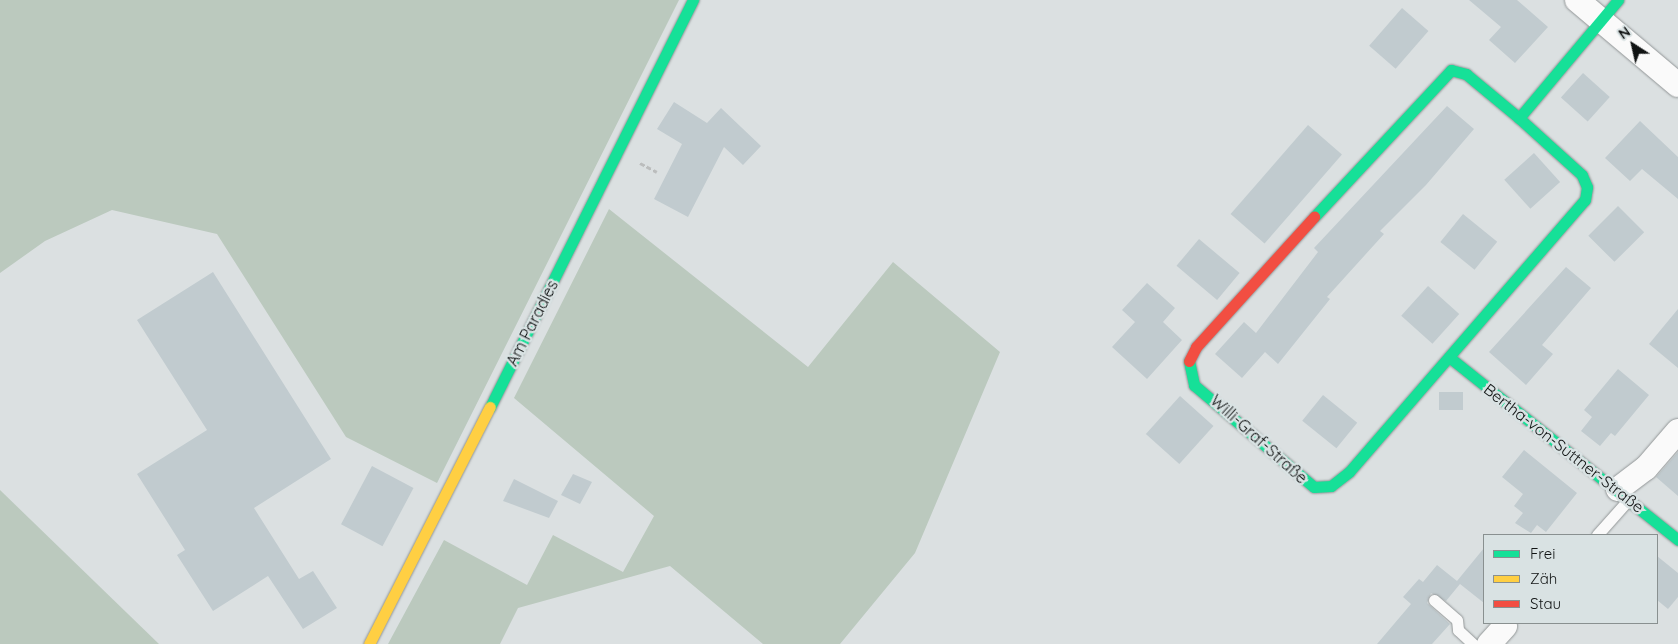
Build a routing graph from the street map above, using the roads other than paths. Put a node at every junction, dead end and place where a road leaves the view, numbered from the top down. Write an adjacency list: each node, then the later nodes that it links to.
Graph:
1 (693, 0): 14 (street, Am Paradies)
2 (1577, 0): 4 (street)
3 (1618, 0): 4 (street)
4 (1601, 20): 5 (street); 6 (street)
5 (1678, 85)
6 (1519, 118): 7 (street, Willi-Graf-Straße); 7 (street, Willi-Graf-Straße)
7 (1449, 358): 9 (street, Bertha-von-Suttner-Straße)
8 (1678, 431): 9 (street)
9 (1623, 494): 10 (lane); 11 (street, Bertha-von-Suttner-Straße)
10 (1598, 534)
11 (1678, 540)
12 (1434, 600): 15 (lane)
13 (1504, 626): 16 (street)
14 (369, 644)
15 (1473, 644)
16 (1489, 644)

